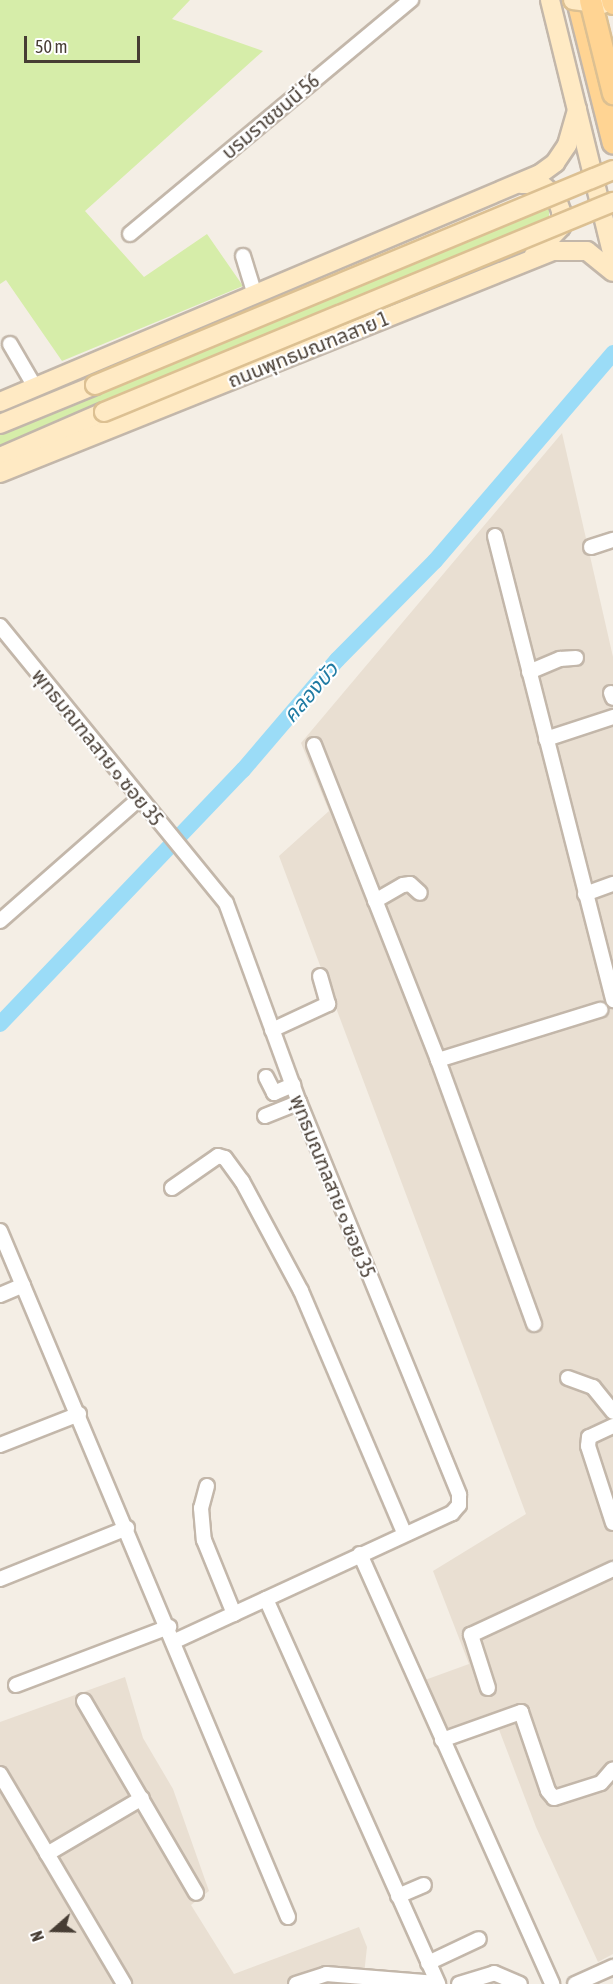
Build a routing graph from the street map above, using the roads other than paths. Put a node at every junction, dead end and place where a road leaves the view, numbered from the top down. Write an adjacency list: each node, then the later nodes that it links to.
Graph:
1 (411, 0): 12 (street, บรมราชชนนี 56)
2 (550, 0): 7 (main road)
3 (575, 0): 5 (main road, bridge); 8 (main road)
4 (590, 0): 6 (main road, bridge)
5 (613, 1)
6 (613, 93)
7 (577, 110): 10 (main road); 14 (main road)
8 (613, 143)
9 (613, 170): 21 (main road, bridge)
10 (502, 190): 15 (main road); 17 (main road)
11 (613, 202): 22 (main road, ถนนพุทธมณฑลสาย 1, bridge)
12 (130, 234)
13 (243, 256): 17 (street)
14 (613, 256)
15 (528, 260): 16 (main road, ถนนพุทธมณฑลสาย 1); 23 (main road, ถนนพุทธมณฑลสาย 1)
16 (613, 272)
17 (255, 295): 19 (main road)
18 (10, 344): 19 (street)
19 (36, 387): 20 (main road)
20 (0, 402)
21 (0, 424)
22 (0, 457)
23 (0, 473)
24 (495, 536): 30 (street)
25 (613, 540): 26 (street)
26 (591, 547)
27 (0, 626): 28 (street, พุทธมณฑลสาย ๑ ซอย 35)
28 (5, 642): 34 (street, พุทธมณฑลสาย ๑ ซอย 35)
29 (576, 658): 30 (street)
30 (529, 672): 32 (street)
31 (613, 717): 32 (street)
32 (546, 739): 37 (street)
33 (314, 745): 38 (street)
34 (140, 798): 39 (street); 44 (street, พุทธมณฑลสาย ๑ ซอย 35)
35 (613, 884): 37 (street)
36 (420, 893): 38 (street)
37 (585, 894): 41 (street)
38 (375, 901): 45 (street)
39 (0, 921)
40 (320, 976): 44 (street)
41 (613, 996): 42 (street)
42 (600, 1010): 43 (street); 45 (street)
43 (613, 1016)
44 (272, 1030): 47 (street, พุทธมณฑลสาย ๑ ซอย 35)
45 (438, 1059): 54 (street)
46 (266, 1077): 47 (street)
47 (293, 1085): 48 (street, พุทธมณฑลสาย ๑ ซอย 35)
48 (299, 1102): 49 (street); 63 (street, พุทธมณฑลสาย ๑ ซอย 35)
49 (266, 1116)
50 (172, 1188): 63 (street)
51 (0, 1231): 52 (street)
52 (23, 1285): 53 (street); 57 (street)
53 (0, 1295)
54 (534, 1324)
55 (568, 1378): 56 (street)
56 (613, 1412)
57 (79, 1414): 59 (street); 62 (street)
58 (613, 1426): 61 (street)
59 (0, 1445)
60 (207, 1486): 68 (street)
61 (613, 1523)
62 (127, 1528): 66 (street); 69 (street)
63 (404, 1532): 64 (street, พุทธมณฑลสาย ๑ ซอย 35)
64 (360, 1554): 67 (street, พุทธมณฑลสาย ๑ ซอย 35); 74 (street)
65 (613, 1569): 72 (street)
66 (0, 1579)
67 (266, 1599): 68 (street, พุทธมณฑลสาย ๑ ซอย 35); 81 (street)
68 (234, 1614): 70 (street, พุทธมณฑลสาย ๑ ซอย 35)
69 (169, 1627): 70 (street); 71 (street)
70 (175, 1641): 82 (street)
71 (16, 1685)
72 (488, 1688)
73 (84, 1701): 77 (street)
74 (442, 1740): 75 (street); 91 (street)
75 (613, 1769)
76 (0, 1774): 78 (street)
77 (142, 1798): 78 (street); 80 (street)
78 (47, 1854): 87 (street)
79 (424, 1885): 81 (street)
80 (196, 1893)
81 (398, 1896): 84 (street)
82 (288, 1917)
83 (479, 1939): 84 (street)
84 (428, 1963): 86 (street)
85 (613, 1967): 92 (street)
86 (437, 1983): 88 (street)
87 (124, 1984)
88 (296, 1984)
89 (459, 1984): 90 (street)
90 (520, 1984)
91 (552, 1984)
92 (574, 1984)

